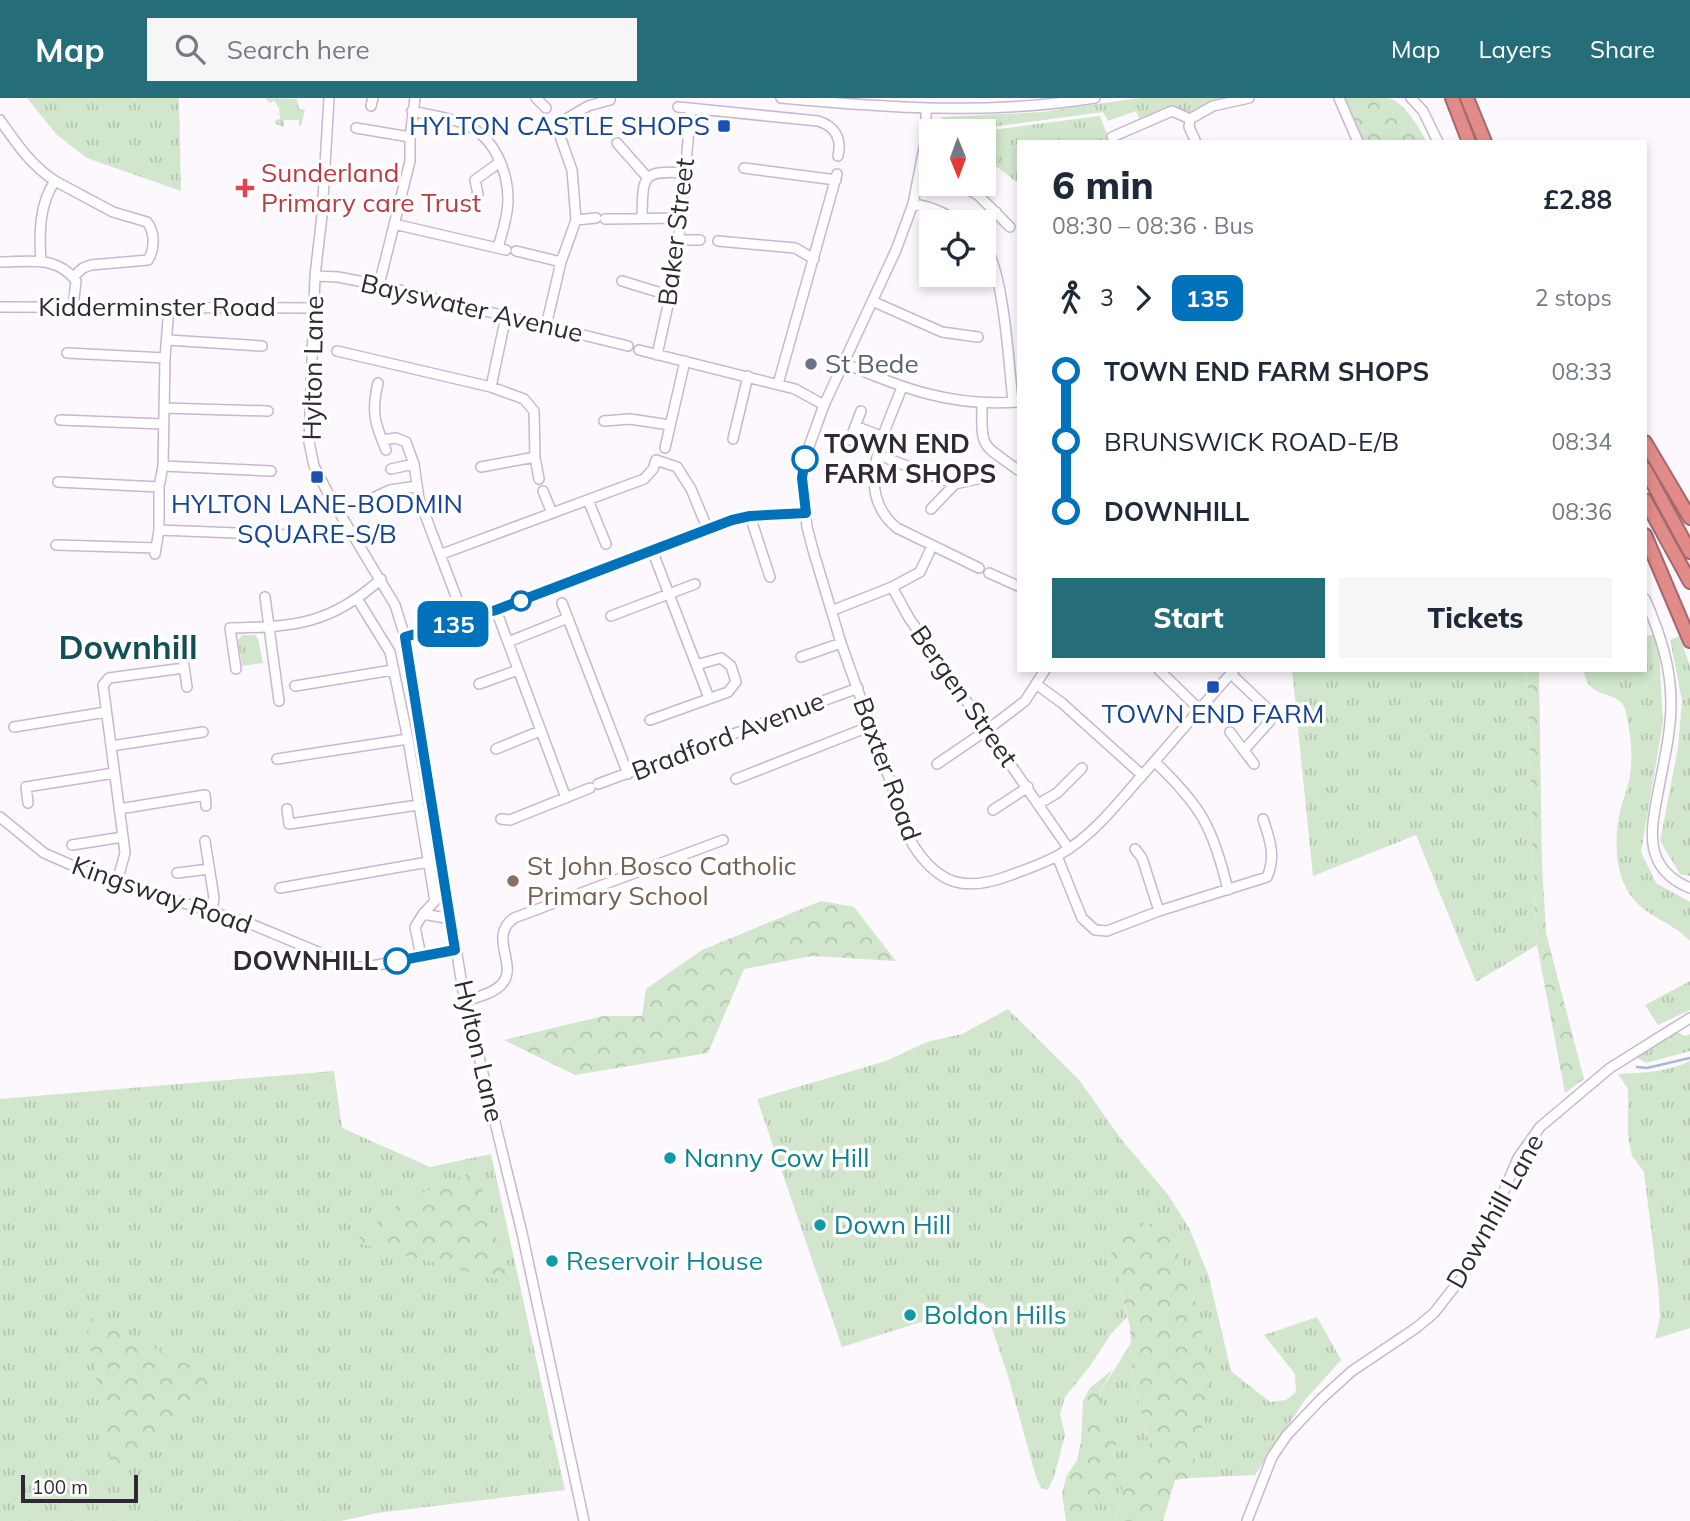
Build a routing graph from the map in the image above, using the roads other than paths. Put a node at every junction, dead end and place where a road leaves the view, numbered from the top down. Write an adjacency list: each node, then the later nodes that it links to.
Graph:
1 (329, 98): 53 (street, Hylton Lane)
2 (415, 98): 16 (street)
3 (536, 98): 13 (street)
4 (781, 98): 14 (street)
5 (1095, 98): 14 (street)
6 (1250, 98): 17 (street)
7 (1339, 98): 23 (street)
8 (1410, 98): 24 (street)
9 (1452, 98): 25 (highway)
10 (1467, 98): 26 (highway)
11 (610, 100): 42 (street)
12 (678, 107): 15 (street)
13 (546, 108)
14 (926, 109): 36 (street, Baxter Road)
15 (691, 110): 28 (street); 31 (street, Baker Street)
16 (412, 111): 20 (street); 29 (street)
17 (1190, 119): 21 (street); 22 (street)
18 (0, 120): 33 (street)
19 (356, 128): 20 (street)
20 (410, 137): 43 (street)
21 (1112, 137)
22 (1195, 139)
23 (1357, 140)
24 (1437, 140)
25 (1468, 140)
26 (1484, 140)
27 (617, 143): 32 (street)
28 (838, 156)
29 (500, 162): 34 (street); 48 (street)
30 (744, 169): 49 (street)
31 (685, 173): 32 (street); 41 (street, Baker Street)
32 (647, 177): 40 (street)
33 (55, 181): 50 (street); 54 (street)
34 (478, 194)
35 (979, 196): 38 (street)
36 (913, 204): 37 (street); 59 (street, Baxter Road)
37 (936, 210)
38 (994, 210)
39 (996, 212): 44 (street)
40 (642, 217): 41 (street); 42 (street)
41 (681, 218): 45 (street, Baker Street)
42 (576, 220): 52 (street)
43 (394, 225): 48 (street); 57 (street)
44 (1010, 226)
45 (679, 240): 46 (street); 58 (street, Baker Street)
46 (700, 240)
47 (718, 242): 49 (street)
48 (506, 250): 52 (street)
49 (814, 259): 79 (street)
50 (41, 261): 51 (street); 54 (street)
51 (0, 262)
52 (561, 262): 65 (street)
53 (315, 276): 57 (street, Bayswater Avenue); 63 (street, Hylton Lane)
54 (73, 277): 61 (street)
55 (996, 279): 82 (street)
56 (622, 282): 58 (street)
57 (379, 285): 64 (street, Bayswater Avenue)
58 (671, 296): 73 (street, Baker Street)
59 (872, 301): 66 (street); 76 (street, Baxter Road)
60 (0, 307): 61 (street, Kidderminster Road)
61 (73, 307): 62 (street, Kidderminster Road)
62 (169, 307): 63 (street, Kidderminster Road); 67 (street)
63 (314, 308): 137 (street, Hylton Lane)
64 (506, 316): 65 (street, Bayswater Avenue); 80 (street)
65 (546, 326): 69 (street, Bayswater Avenue)
66 (978, 337)
67 (167, 340): 68 (street); 74 (street)
68 (262, 346)
69 (628, 346)
70 (337, 351): 80 (street)
71 (639, 351): 73 (street)
72 (67, 354): 74 (street)
73 (657, 355): 75 (street)
74 (165, 358): 85 (street)
75 (685, 361): 77 (street); 91 (street)
76 (844, 363): 81 (street); 84 (street, Baxter Road)
77 (748, 376): 79 (street); 94 (street)
78 (378, 383): 95 (street)
79 (778, 384): 84 (street)
80 (491, 387): 101 (street)
81 (902, 387): 83 (street); 93 (street)
82 (1016, 402): 83 (street)
83 (982, 403): 106 (street)
84 (824, 405): 121 (street, Baxter Road)
85 (164, 408): 86 (street); 90 (street)
86 (268, 411)
87 (861, 411): 92 (street)
88 (60, 420): 90 (street)
89 (604, 421): 91 (street)
90 (163, 424): 103 (street)
91 (670, 425): 98 (street)
92 (855, 426): 93 (street); 96 (street)
93 (884, 437): 100 (street)
94 (733, 439)
95 (382, 440): 99 (street); 102 (street)
96 (849, 440)
97 (1647, 445): 123 (highway)
98 (665, 448)
99 (386, 450)
100 (878, 455): 112 (street); 130 (street)
101 (534, 457): 104 (street); 110 (street)
102 (414, 464): 105 (street); 113 (street)
103 (163, 466): 107 (street); 114 (street)
104 (481, 467)
105 (391, 469)
106 (1017, 469)
107 (271, 471)
108 (1647, 473): 132 (highway)
109 (991, 476): 112 (street)
110 (539, 479)
111 (58, 482): 114 (street)
112 (955, 484): 119 (street)
113 (417, 486): 117 (street); 133 (street)
114 (159, 487): 124 (street)
115 (543, 491): 120 (street)
116 (588, 499): 120 (street); 125 (street); 128 (street)
117 (362, 503)
118 (1647, 504): 138 (highway)
119 (931, 509)
120 (552, 513): 133 (street)
121 (806, 513): 122 (street); 148 (street, Baxter Road)
122 (750, 516): 125 (street); 136 (street)
123 (1690, 518)
124 (159, 530): 126 (street); 129 (street)
125 (708, 530): 131 (street)
126 (290, 535)
127 (1647, 540): 155 (highway)
128 (606, 544)
129 (56, 545)
130 (932, 546): 134 (street); 141 (street)
131 (653, 550): 142 (street); 147 (street)
132 (1690, 552)
133 (442, 554): 151 (street)
134 (979, 568)
135 (989, 573): 140 (street)
136 (770, 577)
137 (381, 579): 144 (street); 153 (street, Hylton Lane)
138 (1690, 582)
139 (695, 584): 142 (street)
140 (1017, 586)
141 (892, 587): 148 (street); 179 (street, Bergen Street)
142 (668, 593): 149 (street); 159 (street)
143 (265, 597): 152 (street)
144 (358, 600): 152 (street); 162 (street)
145 (562, 603): 150 (street)
146 (1647, 605): 220 (street)
147 (496, 610): 151 (street); 156 (street)
148 (831, 611): 157 (street, Baxter Road)
149 (611, 616)
150 (568, 618): 156 (street); 193 (street)
151 (466, 620): 153 (street)
152 (267, 627): 161 (street); 173 (street)
153 (405, 637): 225 (street, Hylton Lane)
154 (180, 639): 160 (street)
155 (1690, 641)
156 (508, 642): 163 (street)
157 (841, 643): 158 (street); 171 (street, Baxter Road)
158 (801, 657)
159 (695, 665): 172 (street); 172 (street)
160 (184, 668): 170 (street); 175 (street)
161 (236, 669)
162 (393, 670): 169 (street); 183 (street)
163 (518, 670): 167 (street); 180 (street)
164 (1044, 672): 168 (street)
165 (1161, 672): 174 (street)
166 (1232, 672): 174 (street, Baxter Road); 186 (street)
167 (478, 684)
168 (1036, 684): 179 (street); 194 (street)
169 (295, 686)
170 (187, 687)
171 (858, 688): 177 (street, Baxter Road); 193 (street, Bradford Avenue)
172 (709, 698): 176 (street)
173 (279, 701)
174 (1200, 710): 188 (street, Baxter Road)
175 (106, 712): 178 (street); 184 (street)
176 (650, 720)
177 (871, 726): 195 (street); 214 (street, Baxter Road)
178 (14, 727)
179 (987, 730): 189 (street); 196 (street, Bergen Street)
180 (540, 731): 185 (street); 197 (street)
181 (203, 732): 184 (street)
182 (1230, 732): 186 (street)
183 (408, 739): 187 (street); 200 (street)
184 (111, 746): 192 (street)
185 (496, 749)
186 (1245, 749): 190 (street)
187 (277, 759)
188 (1154, 762): 194 (street, Baxter Road); 221 (street)
189 (937, 764)
190 (1254, 764)
191 (1082, 768): 199 (street)
192 (114, 773): 198 (street); 202 (street)
193 (628, 774): 197 (street, Bradford Avenue)
194 (1142, 775): 212 (street, Baxter Road)
195 (736, 779)
196 (1028, 787): 199 (street, Bergen Street); 204 (street)
197 (565, 798): 206 (street, Bradford Avenue)
198 (28, 803)
199 (1040, 803): 212 (street, Bergen Street)
200 (418, 805): 203 (street); 215 (street)
201 (206, 806): 202 (street)
202 (119, 809): 208 (street)
203 (287, 809)
204 (993, 810)
205 (0, 817): 218 (street, Kingsway Road)
206 (500, 819)
207 (1263, 819): 221 (street)
208 (124, 837): 211 (street); 218 (street)
209 (723, 839): 228 (street)
210 (205, 841): 216 (street)
211 (72, 845)
212 (1069, 849): 214 (street, Baxter Road)
213 (1135, 849): 222 (street)
214 (1057, 856): 222 (street)
215 (428, 862): 219 (street); 224 (street)
216 (209, 869): 217 (street); 223 (street)
217 (177, 873)
218 (117, 882): 223 (street, Kingsway Road)
219 (280, 888)
220 (1690, 888)
221 (1228, 890): 222 (street)
222 (1159, 911)
223 (212, 912): 227 (street, Kingsway Road)
224 (423, 914): 225 (street); 227 (street)
225 (451, 919): 226 (street, Hylton Lane)
226 (455, 950): 227 (street, Kingsway Road); 228 (street, Hylton Lane)
227 (421, 957)
228 (465, 1001): 230 (street, Hylton Lane)
229 (1690, 1018): 231 (street, Downhill Lane)
230 (584, 1521)
231 (1247, 1521)

